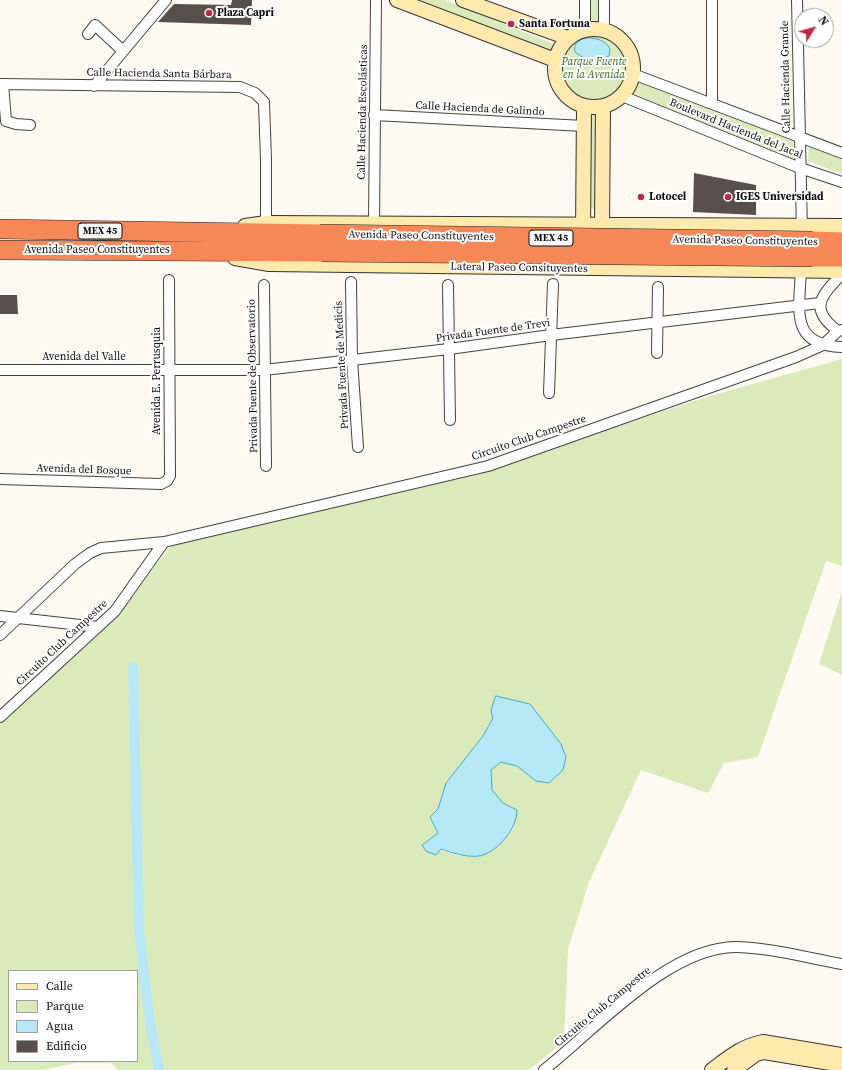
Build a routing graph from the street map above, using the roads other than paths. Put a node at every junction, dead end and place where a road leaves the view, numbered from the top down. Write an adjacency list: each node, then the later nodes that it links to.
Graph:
1 (166, 0): 13 (street)
2 (376, 0): 22 (street, Calle Hacienda Escolásticas)
3 (397, 0): 14 (main road)
4 (463, 0): 12 (main road)
5 (585, 0): 9 (street)
6 (604, 0): 10 (street)
7 (712, 0): 19 (street)
8 (796, 0): 25 (street, Calle Hacienda Grande)
9 (585, 30): 10 (main road); 12 (main road)
10 (604, 30): 15 (main road)
11 (88, 34): 13 (street)
12 (568, 38): 14 (main road)
13 (123, 51): 17 (street)
14 (555, 60): 20 (main road)
15 (633, 74): 18 (main road); 19 (street, Boulevard Hacienda del Jacal)
16 (2, 84): 17 (street, Calle Hacienda Santa Bárbara); 23 (street)
17 (94, 86): 29 (street, Calle Hacienda Santa Bárbara)
18 (622, 96): 21 (main road); 27 (street, Boulevard Hacienda del Jacal)
19 (712, 103): 25 (street, Boulevard Hacienda del Jacal)
20 (584, 107): 21 (main road); 24 (main road)
21 (603, 107): 32 (main road)
22 (374, 115): 24 (street, Calle Hacienda de Galindo); 30 (street, Calle Hacienda Escolásticas)
23 (30, 125)
24 (584, 126): 31 (main road)
25 (800, 136): 26 (street, Boulevard Hacienda del Jacal); 27 (street, Calle Hacienda Grande)
26 (842, 153)
27 (800, 168): 28 (street, Boulevard Hacienda del Jacal); 33 (street, Calle Hacienda Grande)
28 (842, 182)
29 (266, 223): 30 (main road); 36 (main road)
30 (374, 224): 31 (main road)
31 (583, 225): 32 (main road); 41 (main road)
32 (602, 225): 33 (main road)
33 (802, 226): 34 (main road); 42 (street)
34 (842, 226)
35 (0, 229): 36 (highway, Avenida Paseo Constituyentes / MEX 45)
36 (198, 241): 38 (highway, Avenida Paseo Constituyentes / MEX 45); 39 (highway, Avenida Paseo Constituyentes / MEX 45); 41 (main road, Lateral Paseo Consituyentes)
37 (842, 242): 38 (highway, Avenida Paseo Constituyentes / MEX 45, bridge)
38 (321, 243): 40 (highway, Avenida Paseo Constituyentes / MEX 45, bridge)
39 (0, 250)
40 (842, 258)
41 (582, 269): 42 (main road, Lateral Paseo Consituyentes)
42 (801, 272): 43 (main road, Lateral Paseo Consituyentes); 51 (street)
43 (842, 273): 50 (street)
44 (169, 280): 60 (street, Avenida E. Perrusquia)
45 (351, 282): 59 (street, Privada Fuente de Medicis)
46 (553, 284): 54 (street)
47 (264, 285): 62 (street, Privada Fuente de Observatorio)
48 (448, 285): 57 (street)
49 (658, 286): 52 (street)
50 (820, 303): 51 (street, Privada Fuente de Trevi); 53 (street)
51 (800, 306): 52 (street, Privada Fuente de Trevi); 55 (street)
52 (658, 322): 54 (street, Privada Fuente de Trevi); 58 (street)
53 (840, 330): 55 (street, Circuito Club Campestre)
54 (551, 335): 57 (street, Privada Fuente de Trevi); 63 (street)
55 (823, 346): 56 (street, Circuito Club Campestre); 69 (street, Circuito Club Campestre)
56 (842, 347)
57 (449, 349): 59 (street, Privada Fuente de Trevi); 64 (street)
58 (657, 353)
59 (352, 360): 62 (street, Privada Fuente de Trevi); 65 (street, Privada Fuente de Medicis)
60 (168, 369): 61 (street, Avenida del Valle); 62 (street, Privada Fuente de Trevi); 68 (street, Avenida E. Perrusquia)
61 (0, 370)
62 (264, 370): 66 (street, Privada Fuente de Observatorio)
63 (549, 393)
64 (450, 420)
65 (358, 447)
66 (266, 466)
67 (0, 479): 68 (street, Avenida del Bosque)
68 (167, 481)
69 (164, 542): 71 (street, Circuito Club Campestre); 72 (street, Circuito Club Campestre)
70 (0, 616): 71 (street)
71 (18, 619): 72 (street); 73 (street, Circuito Club Campestre)
72 (98, 627): 74 (street, Circuito Club Campestre)
73 (0, 635)
74 (0, 718)
75 (842, 964): 78 (street, Circuito Club Campestre)
76 (842, 1055): 79 (main road)
77 (842, 1064): 80 (main road)
78 (544, 1070)
79 (712, 1070)
80 (734, 1070)

